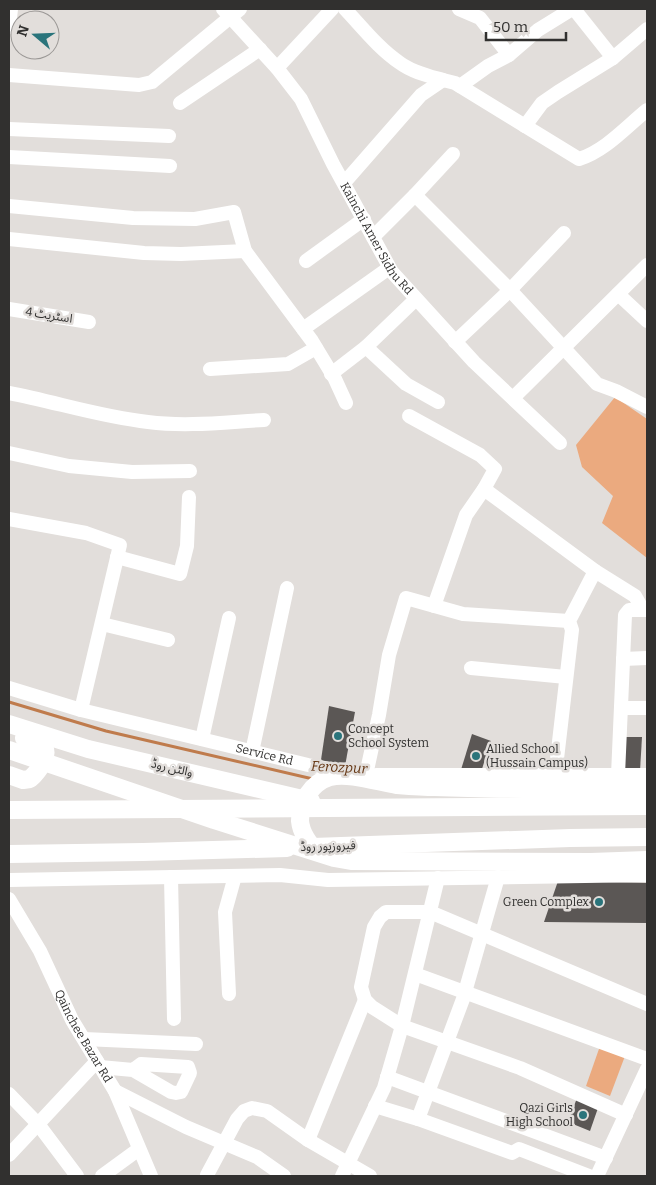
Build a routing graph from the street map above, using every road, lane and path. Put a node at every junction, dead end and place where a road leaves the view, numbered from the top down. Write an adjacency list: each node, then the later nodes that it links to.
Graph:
1 (11, 9): 7 (street)
2 (332, 9): 12 (street)
3 (345, 9): 14 (street)
4 (459, 9): 10 (street)
5 (573, 9): 10 (street); 11 (street)
6 (232, 12): 9 (street, Kainchi Amer Sidhu Rd); 13 (street)
7 (9, 27)
8 (647, 29): 11 (street)
9 (260, 49): 12 (street, Kainchi Amer Sidhu Rd); 16 (street)
10 (509, 54): 15 (street)
11 (613, 58): 18 (street)
12 (278, 68): 24 (street, Kainchi Amer Sidhu Rd)
13 (9, 75)
14 (443, 80): 15 (street); 24 (street)
15 (460, 86): 18 (street)
16 (180, 102)
17 (647, 110): 18 (street)
18 (525, 126)
19 (9, 129): 20 (street)
20 (169, 136)
21 (453, 154): 25 (street)
22 (9, 157): 23 (street)
23 (170, 166)
24 (344, 183): 27 (street, Kainchi Amer Sidhu Rd)
25 (415, 195): 29 (street); 35 (street)
26 (9, 206): 31 (street)
27 (364, 219): 29 (street, Kainchi Amer Sidhu Rd); 32 (street)
28 (564, 233): 35 (street)
29 (373, 237): 34 (street, Kainchi Amer Sidhu Rd)
30 (9, 239): 31 (street)
31 (245, 251): 41 (street)
32 (306, 261)
33 (647, 265): 36 (street)
34 (389, 268): 37 (street, Kainchi Amer Sidhu Rd); 41 (street)
35 (510, 290): 42 (street); 45 (street)
36 (618, 294): 39 (street); 45 (street)
37 (416, 299): 42 (street, Kainchi Amer Sidhu Rd); 43 (street)
38 (9, 309): 40 (street, اسٹریٹ 4)
39 (647, 321)
40 (89, 322)
41 (303, 329): 44 (street)
42 (455, 342): 49 (street, Kainchi Amer Sidhu Rd)
43 (366, 347): 47 (street); 50 (street)
44 (316, 348): 46 (street); 47 (street)
45 (565, 348): 49 (street); 52 (street)
46 (210, 368)
47 (331, 374): 51 (street)
48 (9, 394): 54 (street)
49 (513, 398): 55 (street, Kainchi Amer Sidhu Rd)
50 (438, 402)
51 (346, 403)
52 (647, 407)
53 (408, 416): 58 (street)
54 (264, 420)
55 (560, 443)
56 (9, 453): 57 (street)
57 (190, 471)
58 (484, 489): 62 (street); 64 (street)
59 (189, 497): 61 (street)
60 (9, 519): 61 (street)
61 (117, 557): 68 (street)
62 (595, 571): 65 (street); 67 (street)
63 (287, 588): 82 (street)
64 (434, 606): 67 (street); 84 (street)
65 (645, 610): 71 (street)
66 (229, 618): 80 (street)
67 (569, 621): 73 (street)
68 (102, 624): 69 (street); 77 (street)
69 (168, 640)
70 (647, 658): 71 (street)
71 (623, 659): 75 (street)
72 (470, 668): 73 (street)
73 (566, 677): 87 (street)
74 (9, 688): 77 (street, Service Rd)
75 (621, 708): 76 (street); 85 (street)
76 (647, 708)
77 (81, 710): 80 (street, Service Rd)
78 (9, 724): 90 (main road, والٹن روڈ)
79 (9, 734): 83 (main road)
80 (202, 740): 82 (street, Service Rd)
81 (9, 750): 94 (main road)
82 (252, 752): 84 (street, Service Rd)
83 (9, 775)
84 (366, 775): 87 (street, Service Rd)
85 (618, 775): 86 (street, Service Rd); 87 (street, Service Rd)
86 (647, 775)
87 (555, 776)
88 (647, 789): 94 (main road)
89 (647, 806): 90 (main road)
90 (337, 807): 91 (main road)
91 (9, 810)
92 (647, 837): 93 (main road, فیروزپور روڈ)
93 (9, 854)
94 (334, 858): 95 (main road)
95 (647, 860)
96 (647, 875): 99 (street)
97 (235, 876): 98 (street); 100 (street); 107 (street)
98 (171, 877): 101 (street); 110 (street)
99 (498, 877): 100 (street); 104 (street)
100 (438, 878): 103 (street)
101 (9, 880)
102 (9, 899): 112 (street, Qainchee Bazar Rd)
103 (430, 912): 104 (street); 105 (street); 108 (street)
104 (482, 934): 106 (street); 109 (street)
105 (415, 974): 106 (street); 111 (street)
106 (465, 992): 113 (street); 115 (street)
107 (229, 994)
108 (365, 1000): 111 (street); 127 (street)
109 (647, 1004)
110 (174, 1019)
111 (402, 1026): 113 (street); 119 (street)
112 (84, 1039): 114 (street); 116 (street, Qainchee Bazar Rd)
113 (447, 1042): 121 (street); 124 (street)
114 (196, 1044)
115 (647, 1059)
116 (99, 1064): 118 (street); 120 (street, Qainchee Bazar Rd); 126 (street)
117 (647, 1068): 124 (street)
118 (133, 1070)
119 (387, 1077): 121 (street); 123 (street)
120 (115, 1091): 128 (street); 129 (street, Qainchee Bazar Rd)
121 (428, 1092): 125 (street); 131 (street)
122 (9, 1094): 126 (street)
123 (376, 1106): 125 (street); 132 (street)
124 (626, 1115): 131 (street)
125 (418, 1119): 139 (street)
126 (38, 1124): 130 (street); 135 (street)
127 (308, 1140): 128 (street); 132 (street)
128 (223, 1143): 133 (street); 134 (street)
129 (139, 1149): 136 (street); 137 (street, Qainchee Bazar Rd)
130 (9, 1156)
131 (606, 1158): 140 (street)
132 (344, 1170): 138 (street)
133 (275, 1174)
134 (207, 1175)
135 (78, 1176)
136 (102, 1176)
137 (151, 1176)
138 (370, 1176)
139 (589, 1176)
140 (598, 1176)

